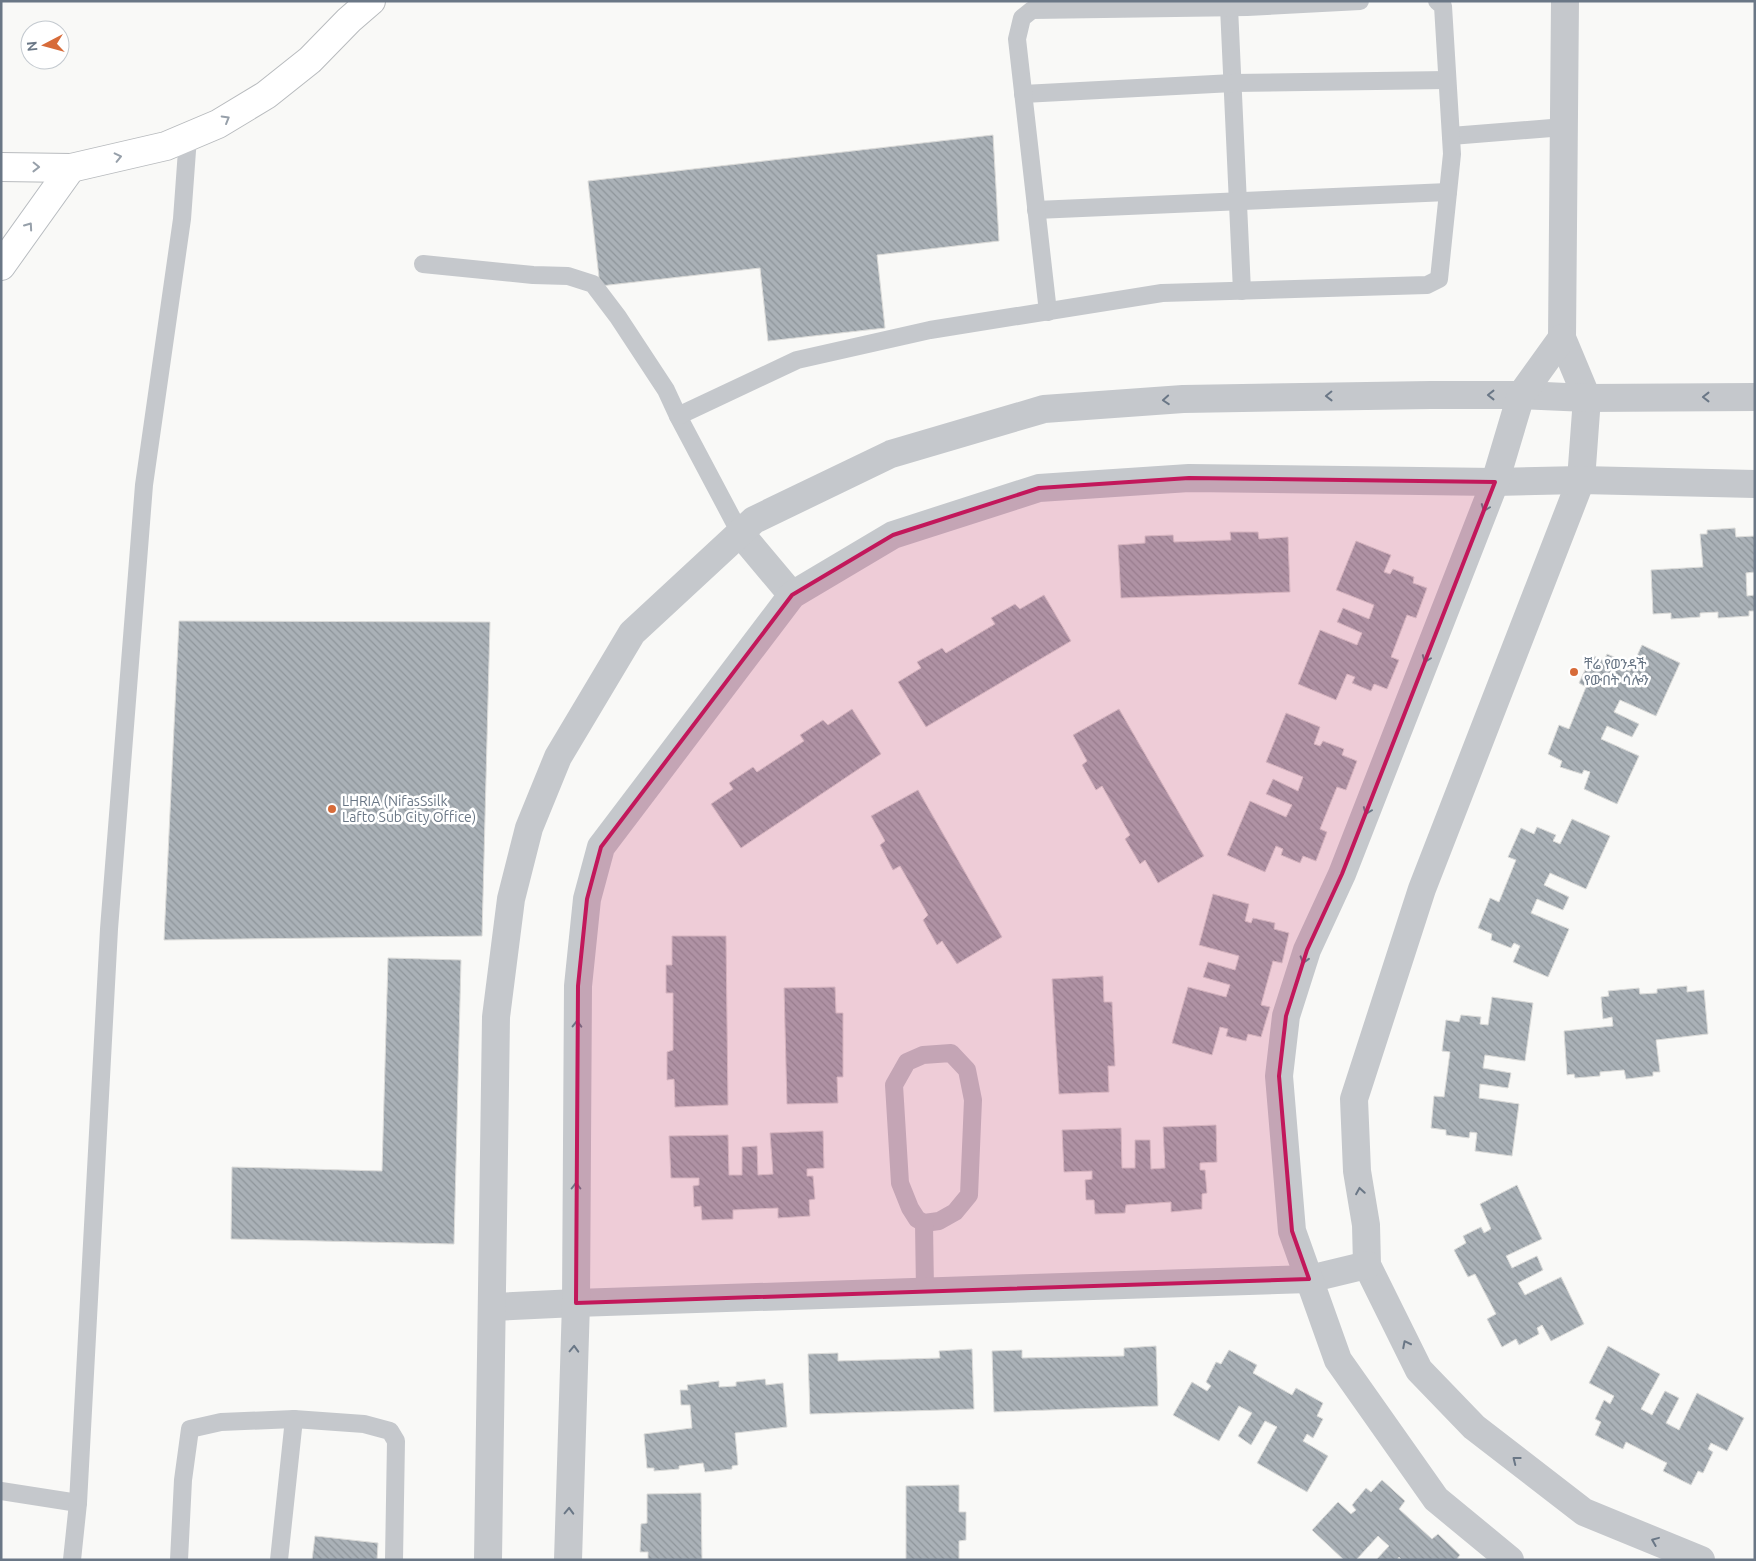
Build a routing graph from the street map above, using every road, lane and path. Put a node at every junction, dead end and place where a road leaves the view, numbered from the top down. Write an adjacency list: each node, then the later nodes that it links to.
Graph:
1 (371, 1): 6 (main road)
2 (1360, 1): 5 (lane)
3 (1437, 1): 7 (lane)
4 (1565, 1): 10 (street)
5 (1229, 7): 8 (lane); 9 (lane)
6 (355, 10): 12 (main road, one-way to 6)
7 (1447, 80): 8 (lane); 11 (lane)
8 (1233, 83): 9 (lane); 16 (lane)
9 (1023, 94): 17 (lane)
10 (1564, 127): 11 (lane); 22 (street)
11 (1451, 136): 15 (lane)
12 (188, 137): 14 (main road, one-way to 12); 40 (lane)
13 (1, 167): 14 (main road, one-way to 14)
14 (71, 168): 19 (main road, one-way to 14)
15 (1448, 192): 16 (lane); 20 (lane)
16 (1238, 202): 17 (lane); 20 (lane)
17 (1036, 210): 21 (lane)
18 (423, 264): 26 (lane)
19 (1, 266)
20 (1242, 291): 21 (lane)
21 (1048, 312): 26 (lane)
22 (1562, 338): 23 (street); 25 (street)
23 (1521, 395): 25 (street); 28 (street); 30 (street, one-way to 30)
24 (1755, 397): 25 (street, one-way to 25)
25 (1587, 398): 27 (street)
26 (678, 416): 30 (lane)
27 (1581, 480): 28 (street); 29 (street); 33 (street, one-way to 27)
28 (1495, 482): 31 (street); 34 (street, one-way to 34)
29 (1755, 484)
30 (740, 533): 31 (street); 37 (street)
31 (792, 595): 36 (street, one-way to 31)
32 (924, 1223): 32 (lane); 35 (lane)
33 (1367, 1265): 34 (street); 48 (street, one-way to 33)
34 (1309, 1279): 35 (street); 47 (street)
35 (925, 1291): 36 (street)
36 (576, 1303): 37 (street); 46 (street, one-way to 36)
37 (493, 1307): 45 (street)
38 (294, 1419): 42 (lane); 43 (lane); 44 (lane)
39 (1, 1491): 40 (lane)
40 (78, 1503): 41 (lane)
41 (72, 1560)
42 (179, 1560)
43 (279, 1560)
44 (394, 1560)
45 (488, 1560)
46 (568, 1560)
47 (1510, 1560)
48 (1700, 1560)

